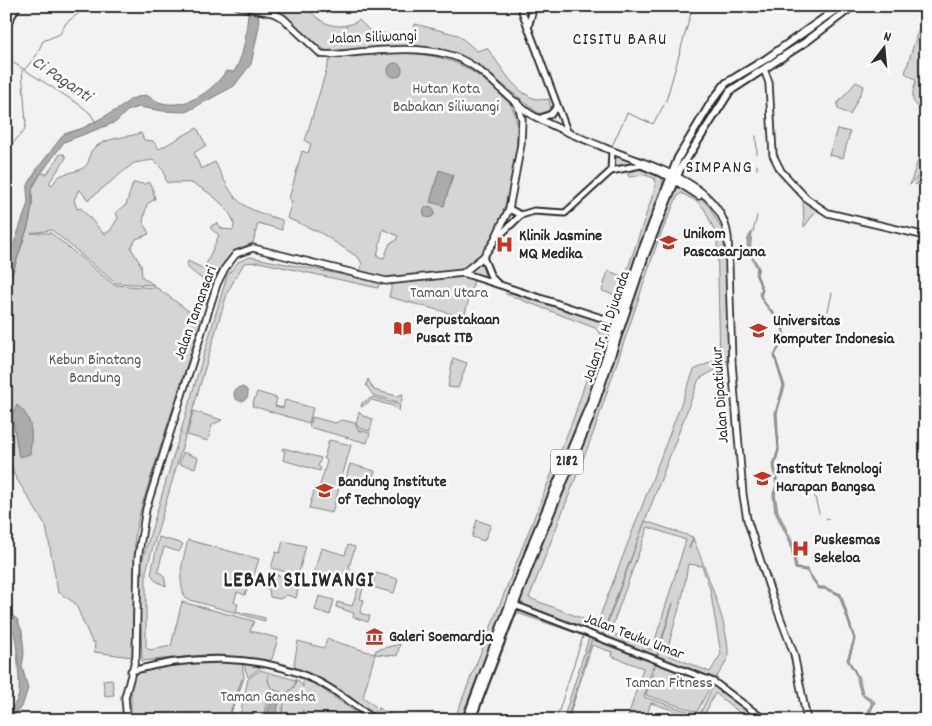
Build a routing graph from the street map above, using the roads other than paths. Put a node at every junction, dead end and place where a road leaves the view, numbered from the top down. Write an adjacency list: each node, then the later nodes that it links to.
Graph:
1 (17, 6): 7 (main road)
2 (240, 6): 12 (main road, Jalan Siliwangi)
3 (520, 6): 8 (street)
4 (534, 6): 8 (street)
5 (841, 6): 9 (main road, Jalan Ir. H. Djuanda)
6 (854, 6): 10 (main road, Jalan Ir. H. Djuanda)
7 (6, 25)
8 (528, 28): 13 (street)
9 (805, 32): 10 (main road); 20 (main road, Jalan Ir. H. Djuanda)
10 (809, 39): 11 (main road, Jalan Ir. H. Djuanda)
11 (764, 69): 20 (main road, Jalan Ir. H. Djuanda); 23 (main road)
12 (517, 102): 14 (main road, Jalan Siliwangi); 15 (main road)
13 (557, 108): 16 (street); 17 (street)
14 (530, 113): 15 (main road); 16 (main road, Jalan Siliwangi)
15 (522, 118): 21 (main road)
16 (541, 118): 17 (main road, Jalan Siliwangi)
17 (567, 130): 18 (main road, Jalan Siliwangi)
18 (612, 151): 19 (street); 20 (main road, Jalan Siliwangi)
19 (610, 171): 20 (street); 22 (street)
20 (673, 177): 28 (main road, Jalan Ir. H. Djuanda / 2182); 37 (main road, Jalan Dipatiukur)
21 (509, 209): 22 (street); 24 (main road)
22 (521, 214): 24 (street)
23 (926, 236)
24 (493, 244): 25 (main road)
25 (483, 257): 26 (main road); 27 (street)
26 (463, 273): 27 (street); 31 (main road, Jalan Tamansari)
27 (498, 285): 28 (street)
28 (621, 325): 29 (main road, Jalan Ir. H. Djuanda / 2182); 29 (main road, Jalan Ir. H. Djuanda / 2182)
29 (580, 437): 30 (main road, Jalan Ir. H. Djuanda / 2182)
30 (512, 604): 34 (main road, Jalan Ir. H. Djuanda / 2182); 35 (main road, Jalan Ir. H. Djuanda / 2182); 36 (street, Jalan Teuku Umar)
31 (131, 671): 32 (main road, Jalan Tamansari); 33 (street)
32 (127, 720)
33 (375, 720)
34 (466, 720)
35 (471, 720)
36 (765, 720)
37 (807, 720)

